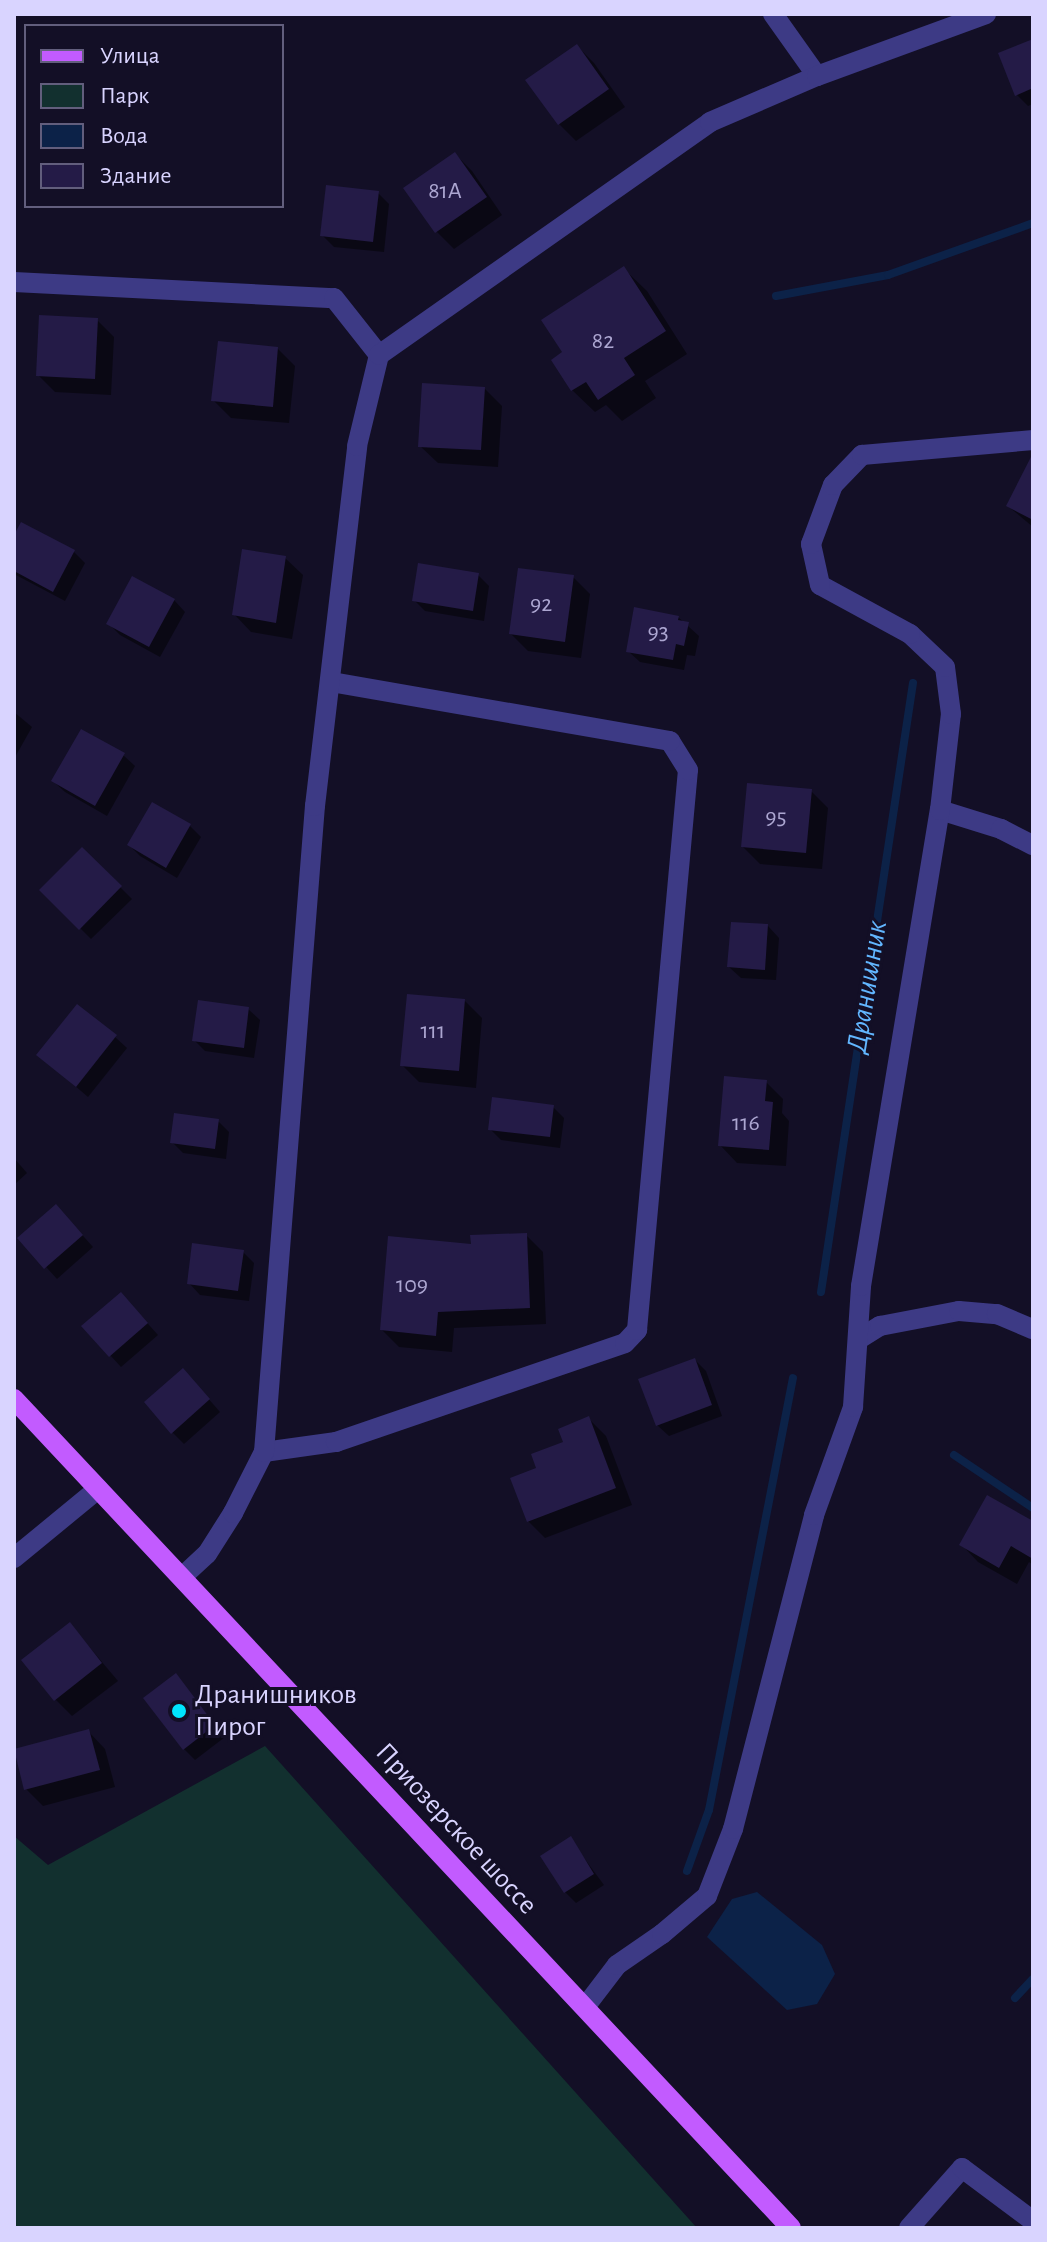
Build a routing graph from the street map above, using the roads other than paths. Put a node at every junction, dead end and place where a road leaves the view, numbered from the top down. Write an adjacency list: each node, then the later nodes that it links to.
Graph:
1 (773, 14): 3 (street)
2 (986, 14): 3 (street)
3 (817, 76): 5 (street)
4 (14, 282): 5 (street)
5 (379, 355): 7 (street)
6 (1033, 440): 8 (street)
7 (332, 682): 13 (street); 13 (street)
8 (940, 810): 9 (street); 11 (street)
9 (1033, 845)
10 (1033, 1329): 11 (street)
11 (859, 1339): 17 (street)
12 (14, 1399): 14 (main road, Приозерское шоссе)
13 (264, 1452): 16 (street)
14 (98, 1489): 15 (street); 16 (main road, Приозерское шоссе)
15 (14, 1558)
16 (182, 1577): 17 (main road, Приозерское шоссе)
17 (585, 2007): 19 (main road, Приозерское шоссе)
18 (1033, 2221): 20 (street)
19 (791, 2228)
20 (909, 2228)

